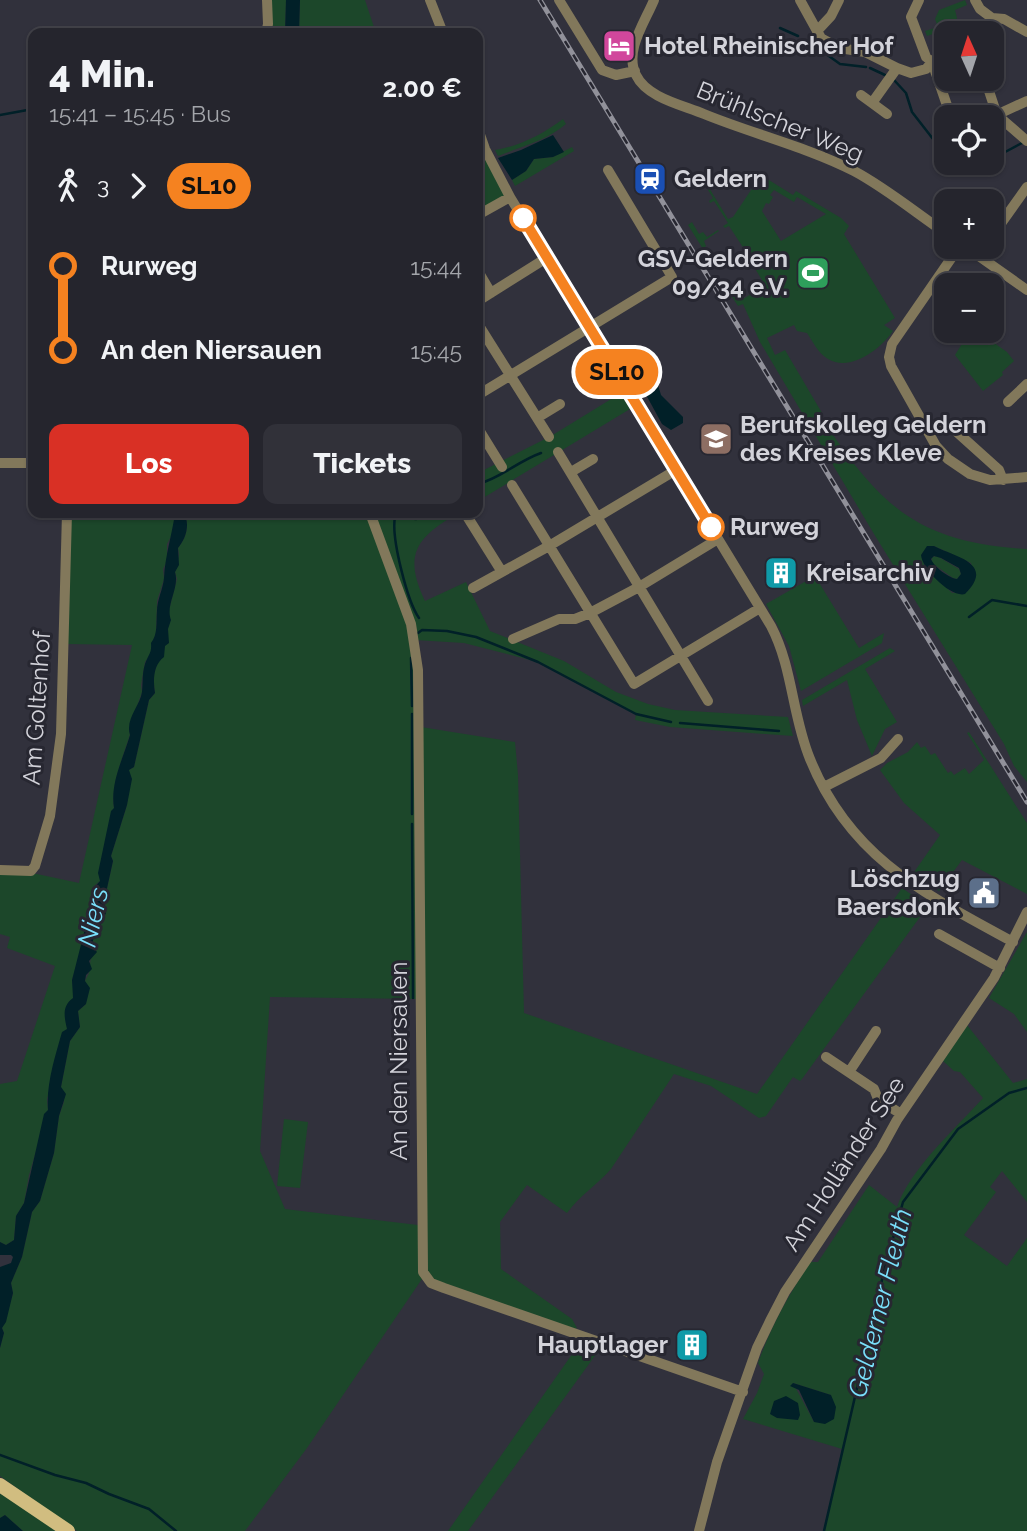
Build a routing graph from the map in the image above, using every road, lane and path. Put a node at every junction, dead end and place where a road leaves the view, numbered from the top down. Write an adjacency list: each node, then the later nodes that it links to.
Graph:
1 (267, 0): 11 (street)
2 (430, 0): 12 (street)
3 (559, 0): 17 (street)
4 (654, 0): 17 (street)
5 (800, 0): 13 (street)
6 (839, 0): 13 (street)
7 (919, 0): 15 (street)
8 (975, 0): 9 (street)
9 (992, 18): 10 (street); 14 (street)
10 (991, 21)
11 (267, 28)
12 (441, 28)
13 (817, 31): 16 (street)
14 (1027, 32)
15 (932, 62): 16 (street); 21 (street)
16 (897, 68): 20 (street)
17 (635, 71): 32 (street, Brühlscher Weg)
18 (861, 95): 20 (street)
19 (1027, 101): 22 (street)
20 (872, 103): 23 (street)
21 (947, 105)
22 (1004, 112)
23 (887, 114)
24 (1004, 123): 25 (street)
25 (1027, 141)
26 (483, 144): 29 (street)
27 (608, 170): 40 (street)
28 (1027, 187): 31 (street)
29 (510, 197): 30 (street); 33 (street)
30 (483, 212)
31 (1004, 219)
32 (934, 225)
33 (548, 257): 38 (street); 40 (street)
34 (951, 259): 48 (street)
35 (991, 259): 37 (street)
36 (483, 279): 38 (street)
37 (1027, 290)
38 (491, 293): 39 (street)
39 (483, 298)
40 (589, 327): 42 (street); 56 (street)
41 (483, 332): 42 (street)
42 (510, 375): 44 (street); 47 (street)
43 (1027, 384): 45 (street)
44 (483, 392)
45 (1008, 402)
46 (560, 404): 47 (street)
47 (537, 418): 50 (street)
48 (927, 430): 59 (street); 59 (street)
49 (483, 436): 55 (street)
50 (549, 437)
51 (558, 452): 57 (street)
52 (593, 459): 57 (street)
53 (0, 463): 54 (street)
54 (28, 463)
55 (502, 467)
56 (676, 471): 64 (street); 65 (street)
57 (571, 472): 64 (street)
58 (1027, 477): 59 (street)
59 (1003, 480)
60 (512, 485): 66 (street)
61 (67, 518): 77 (street, Am Goltenhof)
62 (372, 518): 86 (street, An den Niersauen)
63 (468, 518): 67 (street)
64 (597, 518): 66 (street); 68 (street)
65 (718, 539): 68 (street); 70 (street)
66 (549, 546): 67 (street); 71 (street)
67 (502, 572): 69 (street)
68 (639, 587): 71 (street); 73 (street)
69 (473, 588)
70 (760, 608): 73 (street); 76 (street)
71 (590, 613): 72 (street); 73 (street)
72 (513, 639)
73 (681, 655): 74 (street)
74 (708, 701)
75 (898, 739): 76 (street)
76 (824, 787): 80 (street)
77 (0, 870)
78 (1027, 912): 80 (street, Am Holländer See)
79 (939, 934): 81 (street)
80 (1013, 942): 81 (street, Am Holländer See)
81 (1000, 968): 85 (street, Am Holländer See)
82 (876, 1031): 84 (street)
83 (826, 1057): 84 (street)
84 (849, 1072): 85 (street)
85 (901, 1114): 86 (street, Am Holländer See)
86 (743, 1392): 89 (street, Am Holländer See)
87 (0, 1485): 88 (main road)
88 (68, 1531)
89 (699, 1531)

